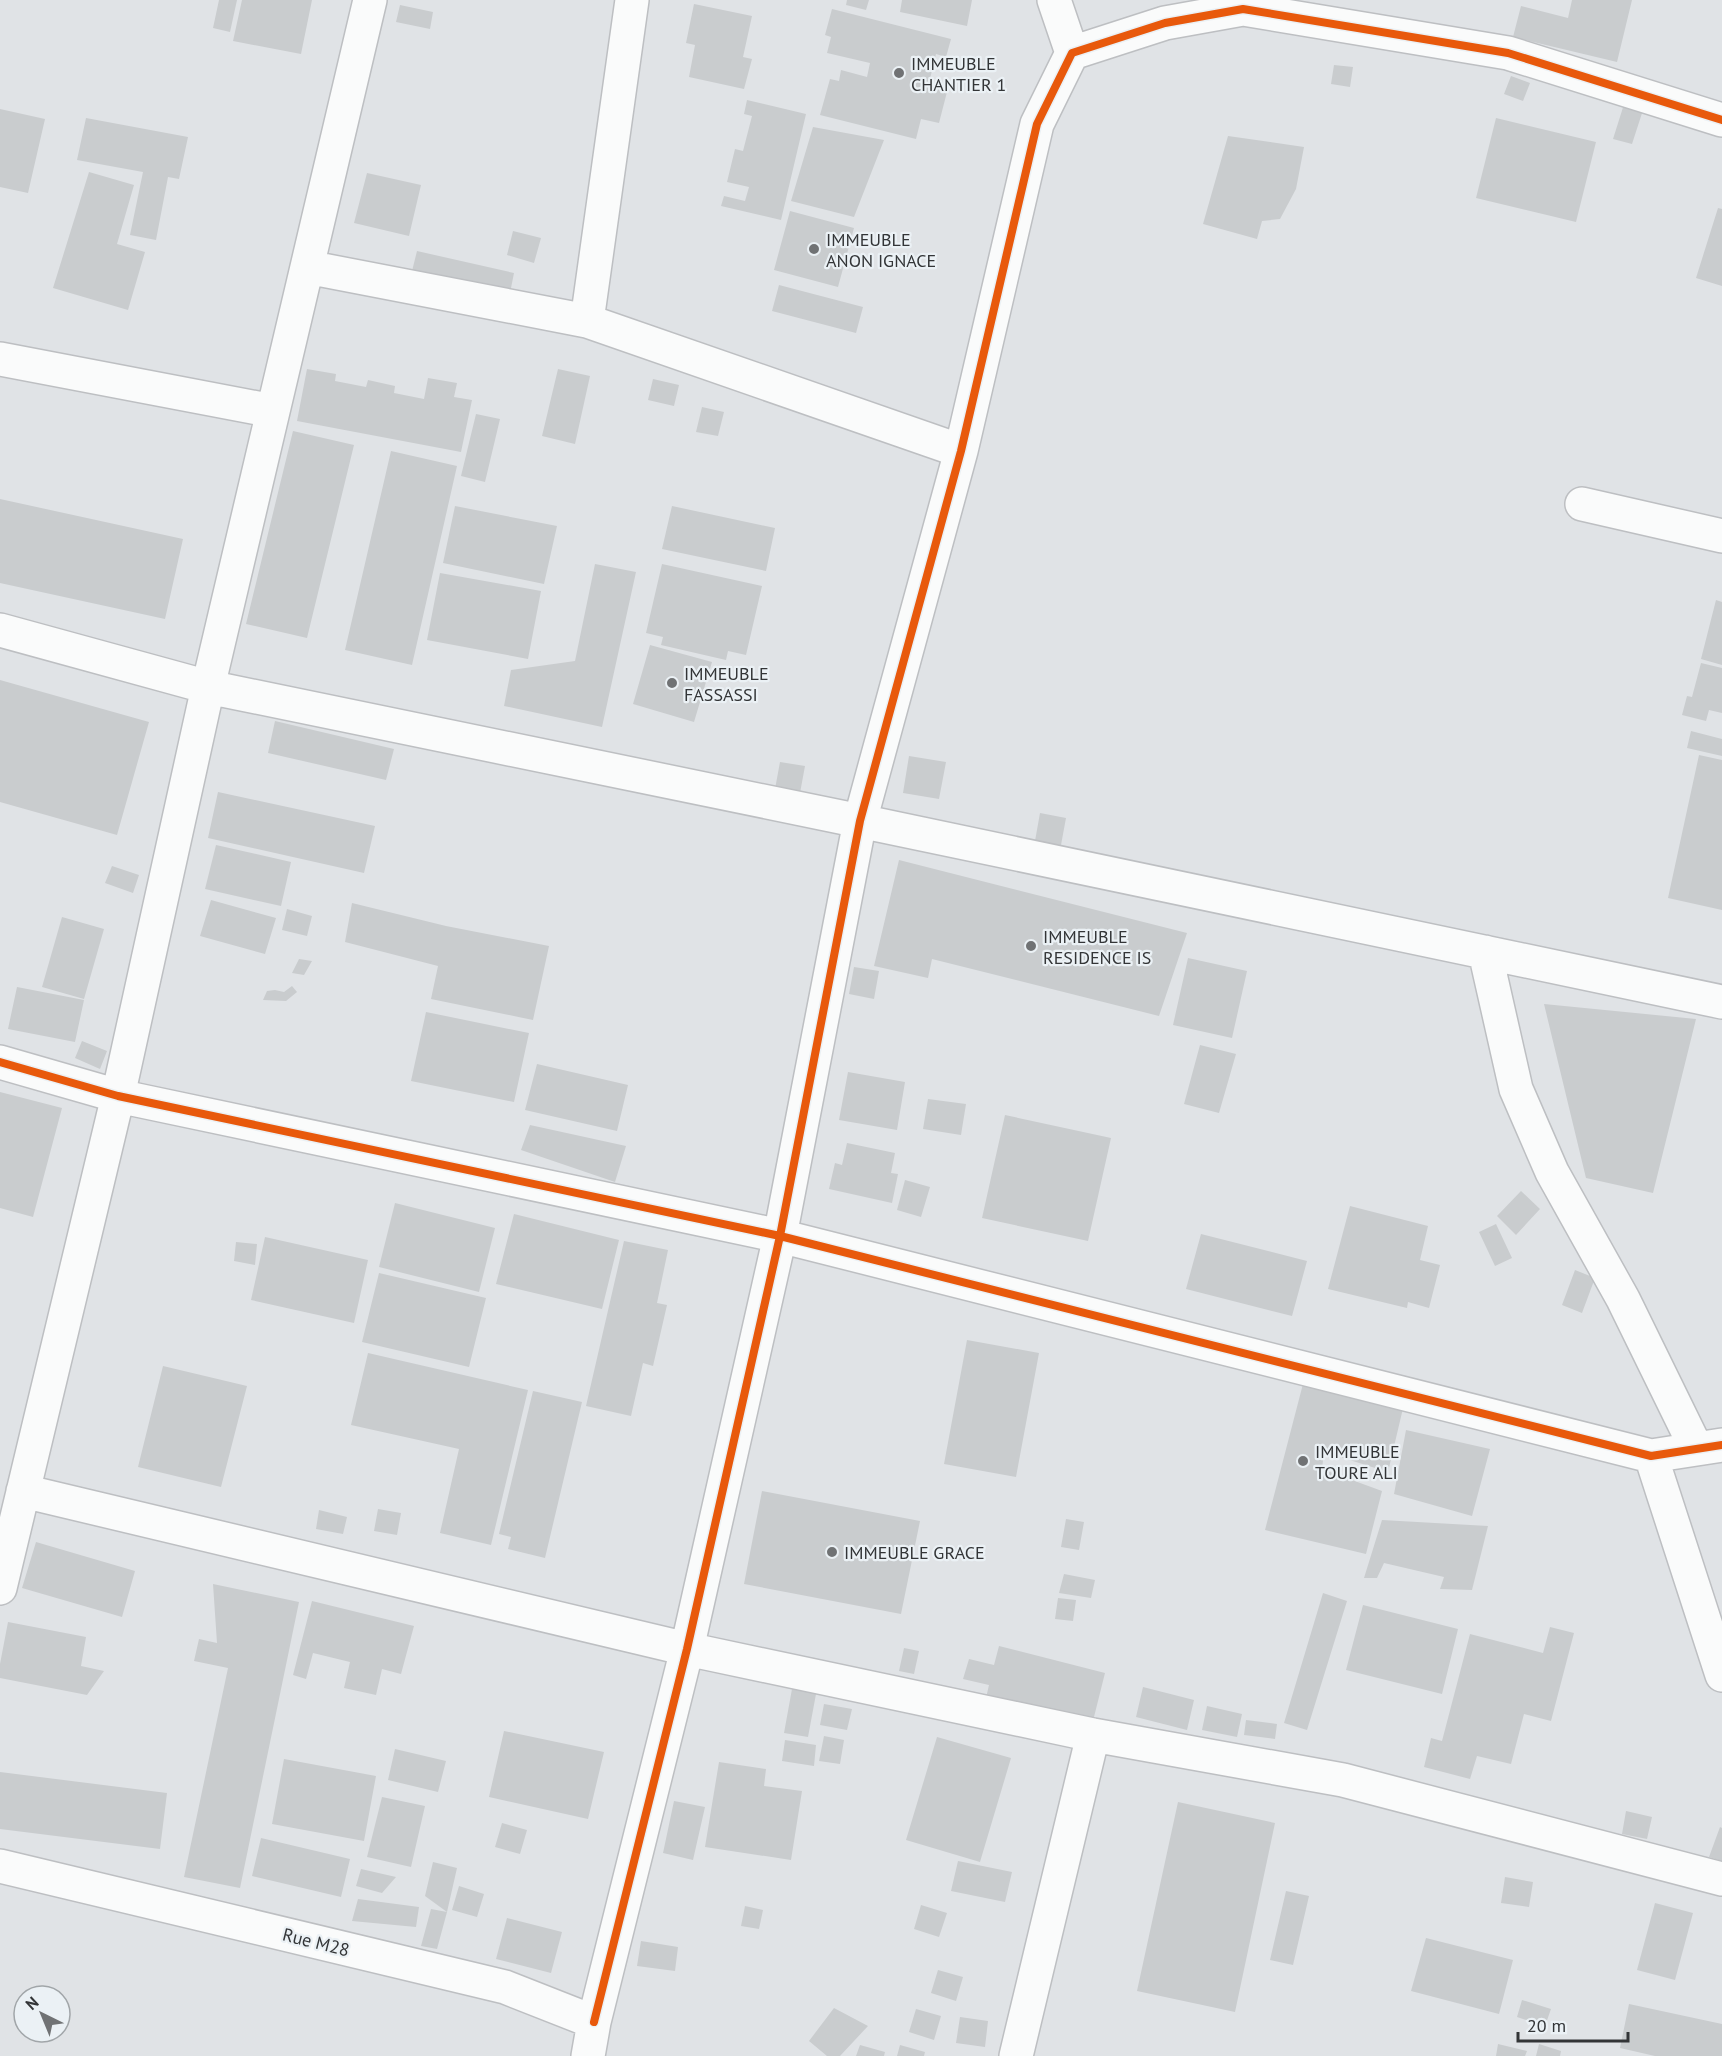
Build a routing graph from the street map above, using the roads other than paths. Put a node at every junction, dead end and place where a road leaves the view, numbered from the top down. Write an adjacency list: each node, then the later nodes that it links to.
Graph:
1 (370, 0): 6 (street)
2 (632, 0): 7 (street)
3 (1054, 0): 4 (street)
4 (1072, 53): 5 (street); 10 (street)
5 (1722, 120)
6 (307, 267): 7 (street); 9 (street)
7 (587, 321): 10 (street)
8 (0, 359): 9 (street)
9 (273, 411): 14 (street)
10 (961, 452): 15 (street)
11 (1582, 504): 12 (street)
12 (1722, 536)
13 (0, 630): 14 (street)
14 (208, 687): 15 (street); 19 (street)
15 (860, 821): 16 (street); 20 (street)
16 (1485, 952): 17 (street); 21 (street)
17 (1722, 1002)
18 (0, 1062): 19 (street)
19 (118, 1096): 20 (street); 23 (street)
20 (780, 1236): 22 (street); 25 (street)
21 (1709, 1446): 22 (street)
22 (1651, 1456): 26 (street)
23 (23, 1491): 24 (street); 25 (street)
24 (0, 1588)
25 (687, 1649): 27 (street); 30 (street)
26 (1722, 1675)
27 (1093, 1735): 29 (street); 32 (street)
28 (0, 1866): 30 (street, Rue M28)
29 (1722, 1879)
30 (594, 2022): 31 (street)
31 (588, 2056)
32 (1016, 2056)

